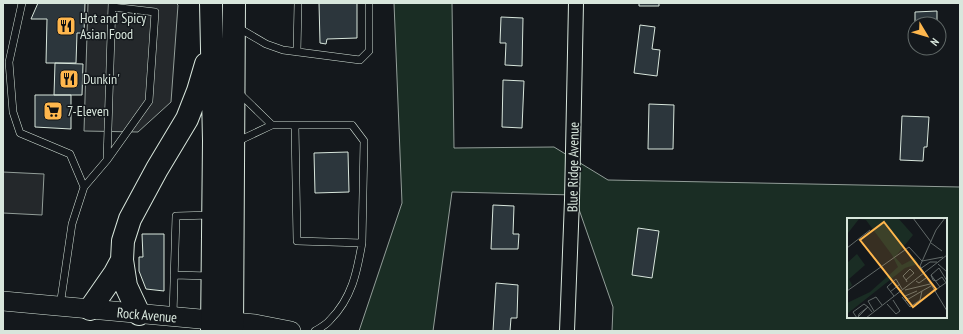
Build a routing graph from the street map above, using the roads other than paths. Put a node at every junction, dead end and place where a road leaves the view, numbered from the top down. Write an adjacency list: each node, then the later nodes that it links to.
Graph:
1 (22, 3): 16 (lane)
2 (234, 3): 8 (highway)
3 (298, 3): 10 (lane)
4 (369, 3): 10 (lane)
5 (576, 3): 30 (street, Blue Ridge Avenue)
6 (112, 5): 15 (lane); 15 (lane)
7 (208, 6): 9 (highway)
8 (234, 25): 10 (lane); 11 (highway)
9 (212, 44): 17 (highway); 19 (highway)
10 (298, 52)
11 (234, 88): 12 (lane); 14 (highway)
12 (272, 125): 13 (lane); 14 (lane)
13 (295, 125): 18 (lane); 18 (lane)
14 (234, 143): 27 (highway)
15 (107, 160): 16 (lane)
16 (84, 187): 23 (lane)
17 (213, 215): 20 (lane); 21 (highway)
18 (362, 243): 29 (lane)
19 (122, 260): 24 (highway); 25 (highway)
20 (174, 275): 21 (lane); 26 (lane)
21 (213, 276): 27 (highway)
22 (3, 301): 23 (street, Rock Avenue)
23 (60, 307): 24 (street, Rock Avenue)
24 (90, 309): 25 (street, Rock Avenue)
25 (139, 314): 26 (street, Rock Avenue)
26 (173, 317): 27 (street, Rock Avenue)
27 (222, 327): 28 (street, Rock Avenue)
28 (288, 331)
29 (315, 331)
30 (567, 331)

